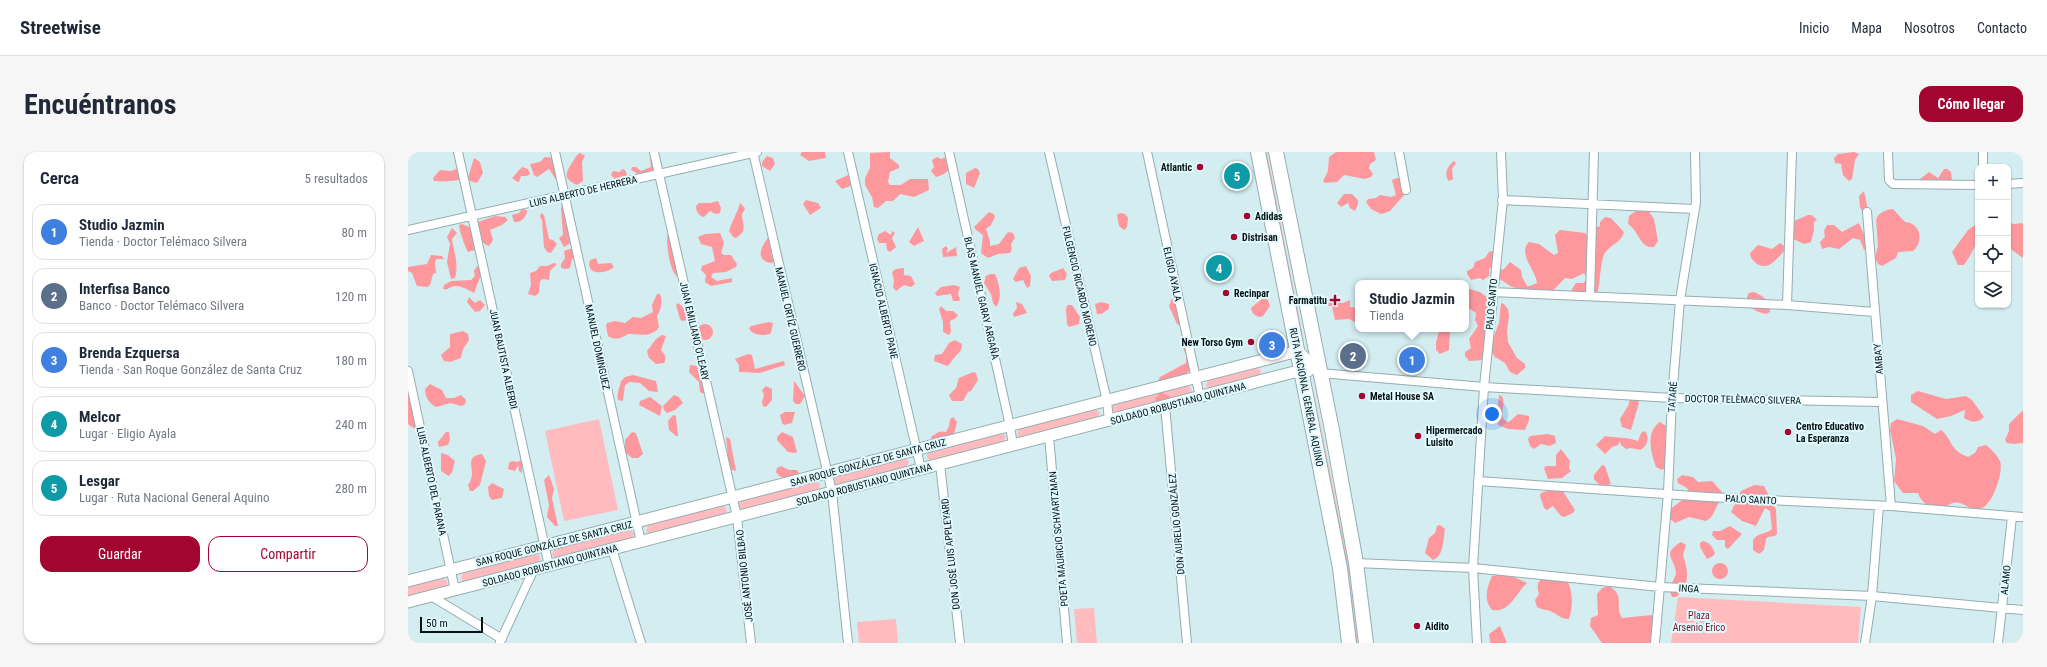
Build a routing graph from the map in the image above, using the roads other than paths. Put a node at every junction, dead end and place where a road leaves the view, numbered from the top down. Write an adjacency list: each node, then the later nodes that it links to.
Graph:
1 (458, 152): 29 (street, JUAN BAUTISTA ALBERDI)
2 (555, 152): 24 (street, MANUEL DOMINGUEZ)
3 (654, 152): 19 (street, JUAN EMILIANO O'LEARY)
4 (755, 152): 19 (street, LUIS ALBERTO DE HERRERA); 54 (street, MANUEL ORTÍZ GUERRERO)
5 (848, 152): 51 (street, IGNACIO ALBERTO PANE)
6 (949, 152): 48 (street, BLAS MANUEL GARAY ARGAÑA)
7 (1049, 152): 44 (street, FULGENCIO RICARDO MORENO)
8 (1147, 152): 40 (street, ELIGIO AYALA)
9 (1258, 152): 36 (highway, RUTA NACIONAL GENERAL AQUINO)
10 (1276, 152): 39 (highway, RUTA NACIONAL GENERAL AQUINO)
11 (1399, 152): 23 (street)
12 (1501, 152): 25 (street, PALO SANTO)
13 (1594, 152): 26 (street)
14 (1695, 152): 27 (street, TATARÉ)
15 (1792, 152): 34 (street)
16 (1888, 152): 22 (street)
17 (1983, 152): 18 (street)
18 (1984, 164)
19 (659, 174): 24 (street, LUIS ALBERTO DE HERRERA); 58 (street, JUAN EMILIANO O'LEARY)
20 (2023, 183): 21 (street)
21 (2011, 184)
22 (1975, 185)
23 (1406, 190)
24 (565, 195): 29 (street, LUIS ALBERTO DE HERRERA); 64 (street, MANUEL DOMINGUEZ)
25 (1502, 200): 26 (street); 31 (street, PALO SANTO)
26 (1593, 204): 27 (street); 32 (street)
27 (1694, 210): 33 (street, TATARÉ)
28 (1867, 212): 35 (street, AMBA'Y)
29 (473, 215): 30 (street, LUIS ALBERTO DE HERRERA); 66 (street, JUAN BAUTISTA ALBERDI)
30 (408, 230)
31 (1492, 292): 32 (street); 41 (street, PALO SANTO)
32 (1590, 296): 33 (street)
33 (1680, 300): 34 (street); 43 (street, TATARÉ)
34 (1787, 305): 35 (street)
35 (1874, 312): 45 (street, AMBA'Y)
36 (1298, 351): 37 (highway, RUTA NACIONAL GENERAL AQUINO); 39 (street); 40 (street, SAN ROQUE GONZÁLEZ DE SANTA CRUZ)
37 (1302, 370): 39 (street, SOLDADO ROBUSTIANO QUINTANA); 42 (street, SOLDADO ROBUSTIANO QUINTANA); 88 (highway, RUTA NACIONAL GENERAL AQUINO)
38 (408, 371): 72 (street, LUIS ALBERTO DEL PARANA)
39 (1320, 373): 41 (street, DOCTOR TELÈMACO SILVERA); 68 (highway, RUTA NACIONAL GENERAL AQUINO)
40 (1196, 378): 42 (street, ELIGIO AYALA); 44 (street, SAN ROQUE GONZÁLEZ DE SANTA CRUZ)
41 (1484, 386): 43 (street, DOCTOR TELÈMACO SILVERA); 55 (street, PALO SANTO)
42 (1200, 397): 46 (street, SOLDADO ROBUSTIANO QUINTANA)
43 (1672, 398): 45 (street, DOCTOR TELÈMACO SILVERA); 57 (street, TATARÉ)
44 (1107, 401): 47 (street, FULGENCIO RICARDO MORENO); 48 (street, SAN ROQUE GONZÁLEZ DE SANTA CRUZ)
45 (1882, 402): 60 (street, AMBA'Y)
46 (1165, 406): 47 (street, SOLDADO ROBUSTIANO QUINTANA); 87 (street, DON AURELIO GONZÁLEZ)
47 (1109, 420): 49 (street, SOLDADO ROBUSTIANO QUINTANA)
48 (1010, 426): 50 (street, BLAS MANUEL GARAY ARGAÑA); 51 (street, SAN ROQUE GONZÁLEZ DE SANTA CRUZ)
49 (1049, 436): 50 (street, SOLDADO ROBUSTIANO QUINTANA); 86 (street, POETA MAURICIO SCHVARTZMAN)
50 (1013, 445): 52 (street, SOLDADO ROBUSTIANO QUINTANA)
51 (916, 450): 53 (street, IGNACIO ALBERTO PANE); 54 (street, SAN ROQUE GONZÁLEZ DE SANTA CRUZ)
52 (940, 464): 53 (street, SOLDADO ROBUSTIANO QUINTANA); 85 (street, DON JOSÉ LUIS APPLEYARD)
53 (921, 469): 56 (street, SOLDADO ROBUSTIANO QUINTANA)
54 (827, 473): 56 (street, MANUEL ORTÍZ GUERRERO); 58 (street, SAN ROQUE GONZÁLEZ DE SANTA CRUZ)
55 (1478, 481): 57 (street, PALO SANTO); 70 (street, PALO SANTO)
56 (831, 489): 61 (street, SOLDADO ROBUSTIANO QUINTANA); 84 (street, MANUEL ORTÍZ GUERRERO)
57 (1668, 494): 59 (street, PALO SANTO); 74 (street, TATARÉ)
58 (732, 497): 61 (street, JUAN EMILIANO O'LEARY); 64 (street, SAN ROQUE GONZÁLEZ DE SANTA CRUZ)
59 (1879, 506): 60 (street, PALO SANTO); 77 (street)
60 (1891, 506): 62 (street, PALO SANTO)
61 (736, 513): 65 (street, SOLDADO ROBUSTIANO QUINTANA); 83 (street, JOSÉ ANTONIO BILBAO)
62 (2012, 517): 63 (street, PALO SANTO); 79 (street, ALAMO)
63 (2023, 518)
64 (636, 522): 65 (street, MANUEL DOMINGUEZ); 66 (street, SAN ROQUE GONZÁLEZ DE SANTA CRUZ)
65 (641, 542): 67 (street, SOLDADO ROBUSTIANO QUINTANA)
66 (545, 546): 69 (street, JUAN BAUTISTA ALBERDI); 72 (street, SAN ROQUE GONZÁLEZ DE SANTA CRUZ)
67 (612, 549): 69 (street, SOLDADO ROBUSTIANO QUINTANA); 82 (street)
68 (1356, 563): 70 (street, INGA); 89 (highway, RUTA NACIONAL GENERAL AQUINO)
69 (549, 566): 71 (street, SOLDADO ROBUSTIANO QUINTANA)
70 (1473, 568): 74 (street, INGA); 90 (street, PALO SANTO)
71 (534, 569): 75 (street, SOLDADO ROBUSTIANO QUINTANA); 81 (street)
72 (451, 570): 73 (street, SAN ROQUE GONZÁLEZ DE SANTA CRUZ); 75 (street, LUIS ALBERTO DEL PARANA)
73 (408, 581)
74 (1660, 587): 77 (street, INGA); 91 (street, TATARÉ)
75 (455, 590): 76 (street, SOLDADO ROBUSTIANO QUINTANA)
76 (431, 596): 78 (street, SOLDADO ROBUSTIANO QUINTANA); 81 (street)
77 (1872, 596): 79 (street, INGA); 92 (street)
78 (408, 602)
79 (2002, 608): 80 (street, INGA); 93 (street, ALAMO)
80 (2023, 610)
81 (501, 642)
82 (641, 643)
83 (751, 643)
84 (848, 643)
85 (960, 643)
86 (1067, 643)
87 (1187, 643)
88 (1349, 643)
89 (1366, 643)
90 (1477, 643)
91 (1655, 643)
92 (1865, 643)
93 (1998, 643)

